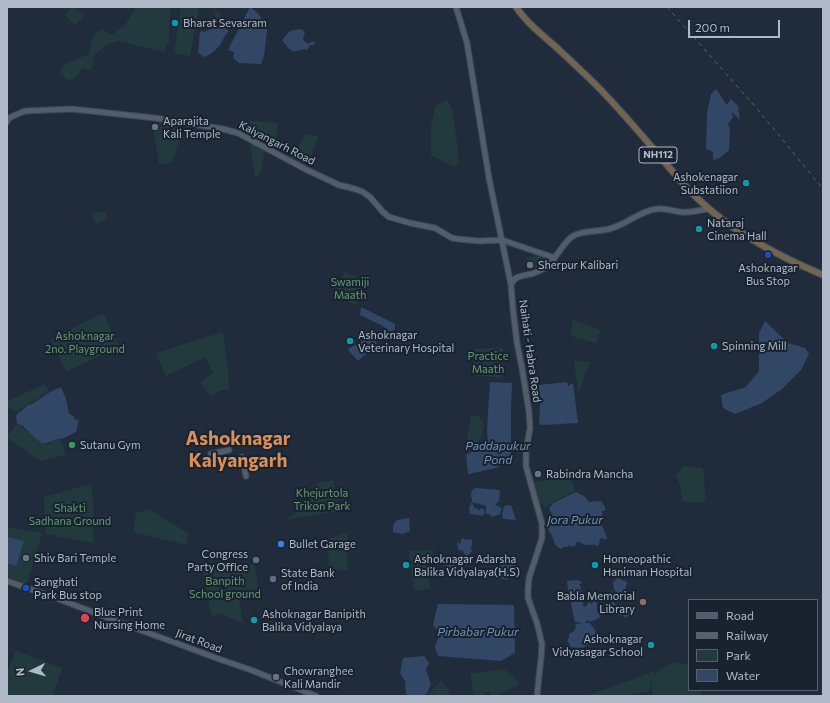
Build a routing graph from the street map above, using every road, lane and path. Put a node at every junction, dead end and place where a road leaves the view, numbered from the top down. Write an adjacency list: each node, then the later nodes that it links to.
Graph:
1 (456, 7): 7 (main road, Naihati - Habra Road)
2 (516, 7): 4 (highway, NH112)
3 (7, 122): 7 (main road, Kalyangarh Road)
4 (699, 200): 5 (highway, NH112); 6 (main road)
5 (709, 209): 6 (main road); 9 (highway, NH112)
6 (694, 212): 8 (main road)
7 (502, 240): 8 (main road); 10 (main road, Naihati - Habra Road)
8 (555, 258): 10 (main road)
9 (823, 275)
10 (511, 285): 17 (main road, Naihati - Habra Road)
11 (229, 450): 12 (main road)
12 (211, 454)
13 (242, 457): 14 (main road)
14 (246, 476)
15 (7, 581): 16 (main road, Jirat Road)
16 (316, 696)
17 (537, 696)

